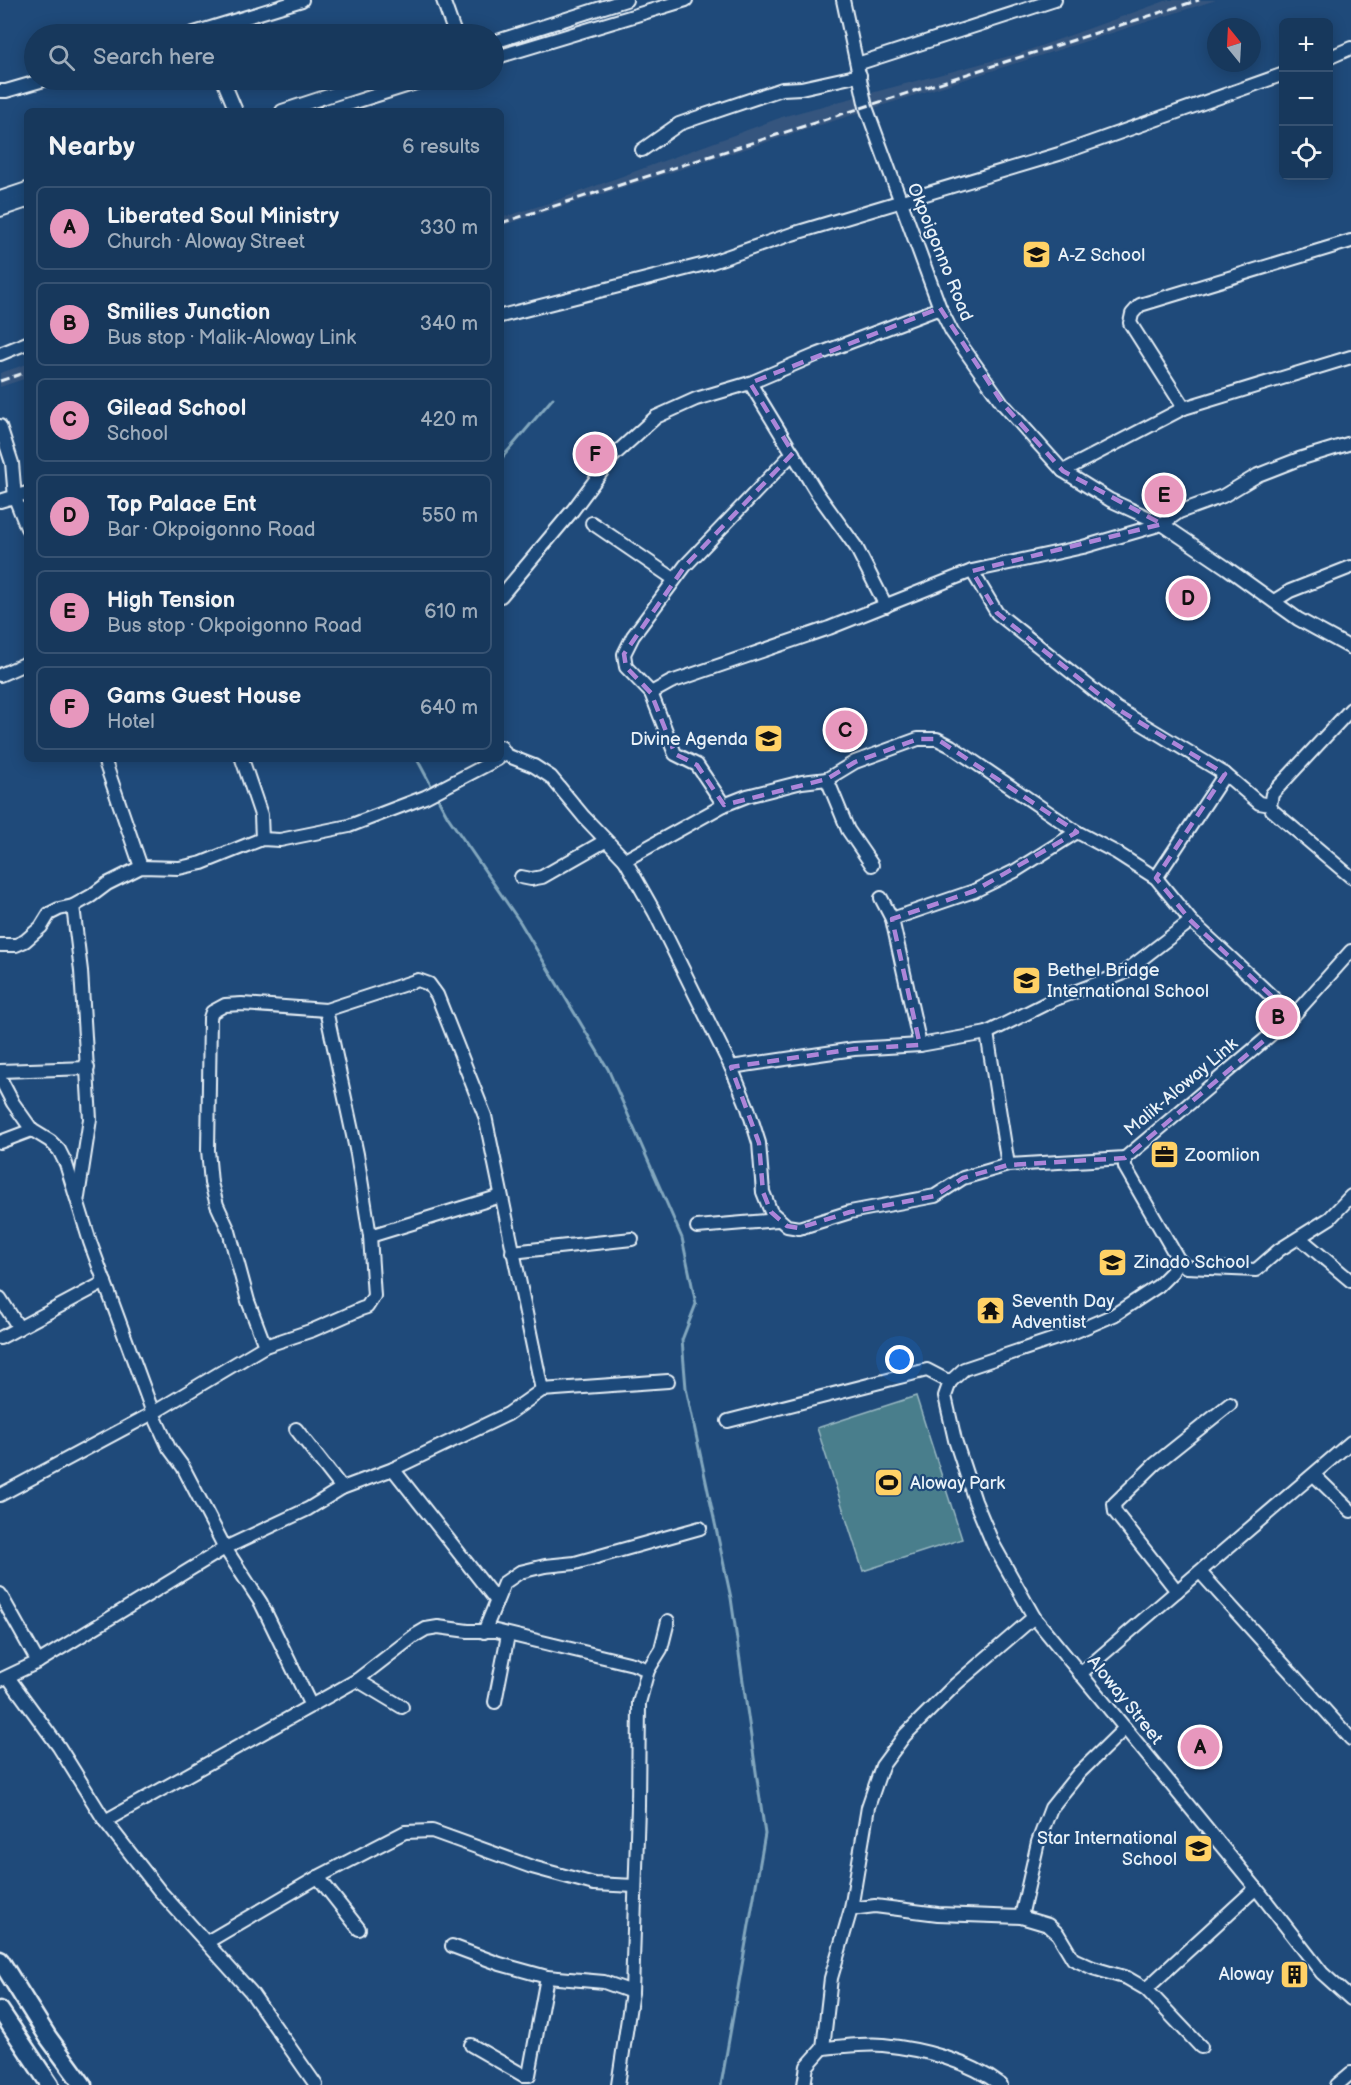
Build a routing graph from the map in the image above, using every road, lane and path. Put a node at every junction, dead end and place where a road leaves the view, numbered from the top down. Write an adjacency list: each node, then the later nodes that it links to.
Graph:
1 (302, 0): 7 (street)
2 (443, 0): 9 (street)
3 (626, 0): 10 (street)
4 (686, 0): 12 (street)
5 (843, 0): 14 (street, Okpoigonno Road)
6 (1055, 0): 14 (street)
7 (284, 3): 8 (street)
8 (227, 24)
9 (451, 24)
10 (504, 39)
11 (1351, 48): 13 (street)
12 (504, 55)
13 (1333, 56)
14 (858, 70): 24 (street); 27 (street, Okpoigonno Road)
15 (1279, 76): 27 (street)
16 (24, 86): 20 (street)
17 (227, 90): 21 (street)
18 (347, 90): 22 (street)
19 (393, 90): 23 (street)
20 (0, 91)
21 (235, 108)
22 (291, 108)
23 (336, 108)
24 (642, 150)
25 (24, 190): 26 (street)
26 (0, 198)
27 (899, 201): 31 (street, Okpoigonno Road); 32 (street)
28 (24, 202): 29 (street)
29 (0, 210)
30 (1351, 241): 37 (street)
31 (940, 308): 36 (street); 41 (street, Okpoigonno Road)
32 (504, 315)
33 (24, 344): 34 (street)
34 (0, 354)
35 (1351, 357): 37 (street)
36 (750, 383): 40 (street); 50 (street)
37 (1184, 408): 41 (street)
38 (0, 426): 42 (street)
39 (1351, 443): 46 (street)
40 (793, 453): 49 (street); 52 (street)
41 (1062, 471): 46 (street, Okpoigonno Road)
42 (21, 495): 43 (street); 44 (street)
43 (0, 501)
44 (24, 512)
45 (592, 523): 49 (street)
46 (1162, 524): 48 (street); 51 (street, Okpoigonno Road)
47 (1351, 567): 51 (street)
48 (972, 571): 52 (street); 62 (street)
49 (674, 579): 56 (street)
50 (504, 592)
51 (1274, 602): 53 (street, Okpoigonno Road)
52 (886, 606): 56 (street)
53 (1351, 648)
54 (24, 664): 55 (street)
55 (0, 675)
56 (651, 693): 64 (street)
57 (1351, 708): 65 (street)
58 (504, 755): 68 (street)
59 (105, 762): 71 (street)
60 (243, 762): 67 (street)
61 (489, 762): 67 (street)
62 (1225, 774): 65 (street); 74 (street)
63 (827, 779): 64 (street); 66 (street); 70 (street)
64 (724, 805): 69 (street)
65 (1269, 805): 73 (street)
66 (1077, 832): 74 (street); 77 (street)
67 (262, 839): 71 (street)
68 (605, 841): 69 (street); 72 (street)
69 (625, 860): 85 (street)
70 (872, 865)
71 (141, 867): 76 (street)
72 (521, 877)
73 (1351, 877)
74 (1156, 878): 78 (street)
75 (880, 898): 77 (street)
76 (73, 906): 79 (street); 86 (street)
77 (892, 919): 84 (street)
78 (1191, 921): 82 (street); 83 (street)
79 (0, 945)
80 (1351, 951): 82 (street, Malik-Aloway Link)
81 (326, 1010): 93 (street); 98 (street); 108 (street)
82 (1293, 1016): 91 (street, Malik-Aloway Link)
83 (987, 1033): 84 (street); 92 (street)
84 (920, 1046): 85 (street)
85 (731, 1067): 96 (street)
86 (88, 1068): 87 (street); 95 (street)
87 (0, 1071)
88 (0, 1078): 89 (street)
89 (32, 1130): 90 (street); 95 (street)
90 (0, 1142)
91 (1125, 1158): 92 (street); 102 (street, Malik-Aloway Link)
92 (1008, 1165): 96 (street)
93 (501, 1196): 98 (street); 101 (street)
94 (1351, 1196): 99 (street)
95 (77, 1201): 104 (street)
96 (778, 1220): 97 (street)
97 (697, 1227)
98 (370, 1236): 108 (street)
99 (1300, 1238): 102 (street); 103 (street)
100 (632, 1239): 101 (street)
101 (512, 1252): 111 (street)
102 (1178, 1259): 110 (street)
103 (1351, 1281)
104 (105, 1282): 106 (street); 113 (street)
105 (0, 1298): 106 (street)
106 (20, 1328): 107 (street)
107 (0, 1338)
108 (265, 1346): 113 (street)
109 (668, 1381): 111 (street)
110 (950, 1382): 114 (street); 128 (street, Aloway Street)
111 (542, 1390): 117 (street)
112 (1230, 1404): 125 (street)
113 (153, 1413): 120 (street); 123 (street)
114 (728, 1421)
115 (296, 1429): 119 (street)
116 (1351, 1442): 118 (street)
117 (393, 1470): 119 (street); 127 (street)
118 (1314, 1475): 121 (street); 124 (street)
119 (342, 1488): 123 (street)
120 (0, 1495)
121 (1351, 1511)
122 (700, 1528): 127 (street)
123 (225, 1548): 132 (street); 138 (street)
124 (1200, 1572): 125 (street); 141 (street)
125 (1177, 1591): 134 (street)
126 (0, 1594): 132 (street)
127 (496, 1600): 130 (street)
128 (1034, 1617): 134 (street, Aloway Street); 146 (street)
129 (668, 1620): 133 (street)
130 (484, 1632): 131 (street); 136 (street)
131 (508, 1635): 133 (street); 137 (street)
132 (38, 1662): 135 (street)
133 (648, 1670): 144 (street)
134 (1080, 1674): 140 (street, Aloway Street)
135 (4, 1678): 142 (street)
136 (357, 1680): 138 (street); 139 (street)
137 (495, 1702)
138 (311, 1706): 142 (street)
139 (402, 1707)
140 (1125, 1728): 145 (street, Aloway Street); 147 (street)
141 (1351, 1739)
142 (105, 1821): 149 (street)
143 (318, 1877): 144 (street); 148 (street); 149 (street)
144 (635, 1886): 154 (street)
145 (1256, 1888): 153 (street); 155 (street, Aloway Street)
146 (851, 1909): 147 (street); 159 (street)
147 (1021, 1917): 153 (street)
148 (359, 1929)
149 (207, 1942): 163 (street)
150 (452, 1946): 152 (street)
151 (0, 1960): 162 (main road)
152 (547, 1977): 154 (street); 157 (street)
153 (1146, 1989): 158 (street)
154 (632, 1992): 164 (street)
155 (1351, 1999)
156 (0, 2010): 161 (main road)
157 (471, 2045)
158 (1201, 2047)
159 (823, 2048): 165 (street); 166 (street)
160 (1351, 2073): 167 (street)
161 (50, 2085)
162 (83, 2085)
163 (316, 2085)
164 (618, 2085)
165 (804, 2085)
166 (1001, 2085)
167 (1337, 2085)

